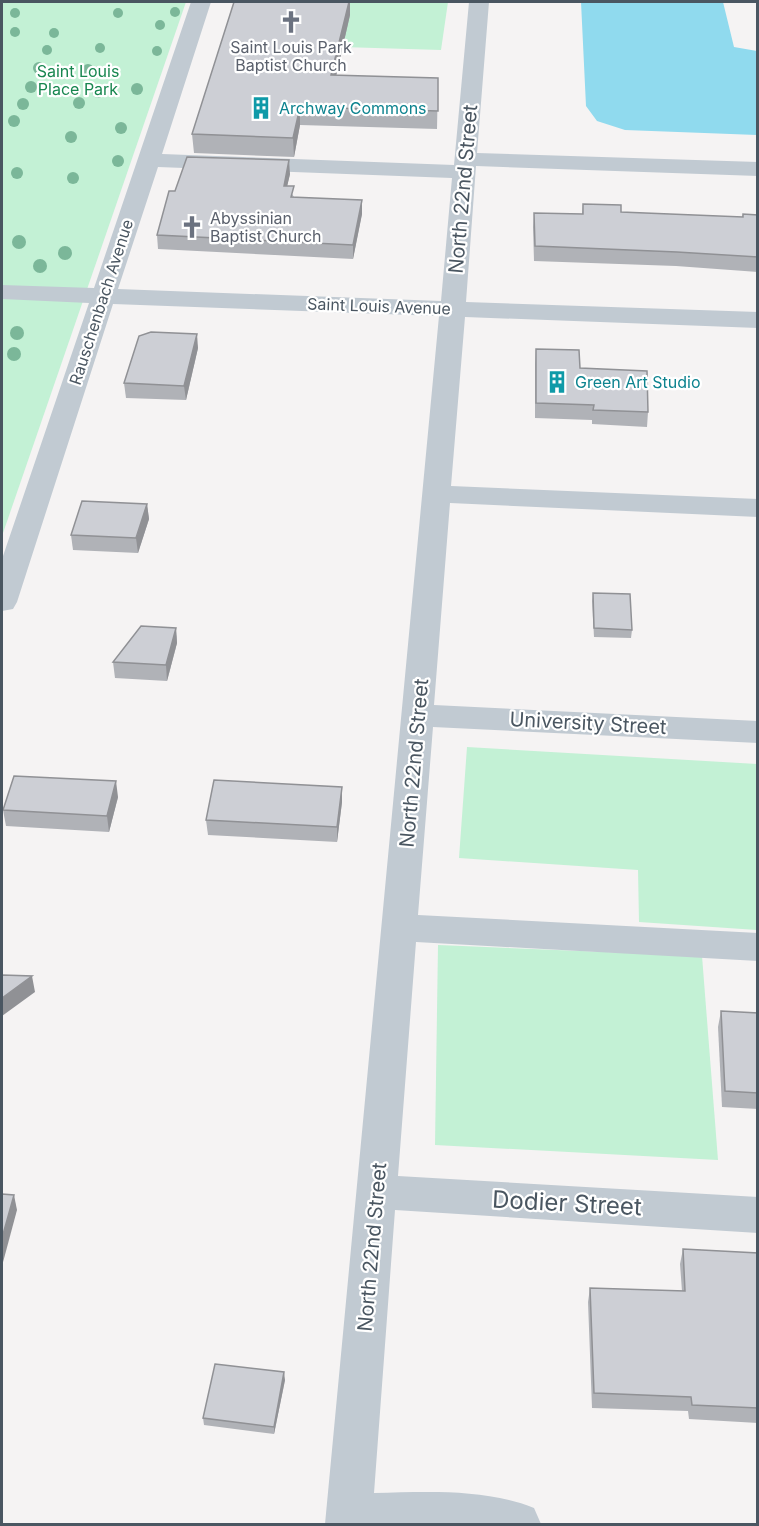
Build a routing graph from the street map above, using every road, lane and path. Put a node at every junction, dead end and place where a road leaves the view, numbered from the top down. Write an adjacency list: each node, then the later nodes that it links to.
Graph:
1 (201, 2): 3 (street, Rauschenbach Avenue)
2 (479, 2): 4 (street, North 22nd Street)
3 (148, 160): 4 (street); 7 (street, Rauschenbach Avenue)
4 (465, 165): 5 (street); 8 (street, North 22nd Street)
5 (758, 169)
6 (2, 292): 7 (street, Saint Louis Avenue)
7 (103, 296): 8 (street, Saint Louis Avenue); 12 (street, Rauschenbach Avenue)
8 (453, 308): 9 (street, Saint Louis Avenue); 10 (street, North 22nd Street)
9 (758, 320)
10 (437, 494): 11 (street); 13 (street, North 22nd Street)
11 (758, 508)
12 (2, 602)
13 (418, 716): 14 (street, University Street); 15 (street, North 22nd Street)
14 (758, 732)
15 (399, 928): 16 (street); 17 (street, North 22nd Street)
16 (758, 947)
17 (377, 1192): 18 (street, Dodier Street); 19 (street, North 22nd Street)
18 (758, 1215)
19 (348, 1520): 20 (street)
20 (519, 1524)

